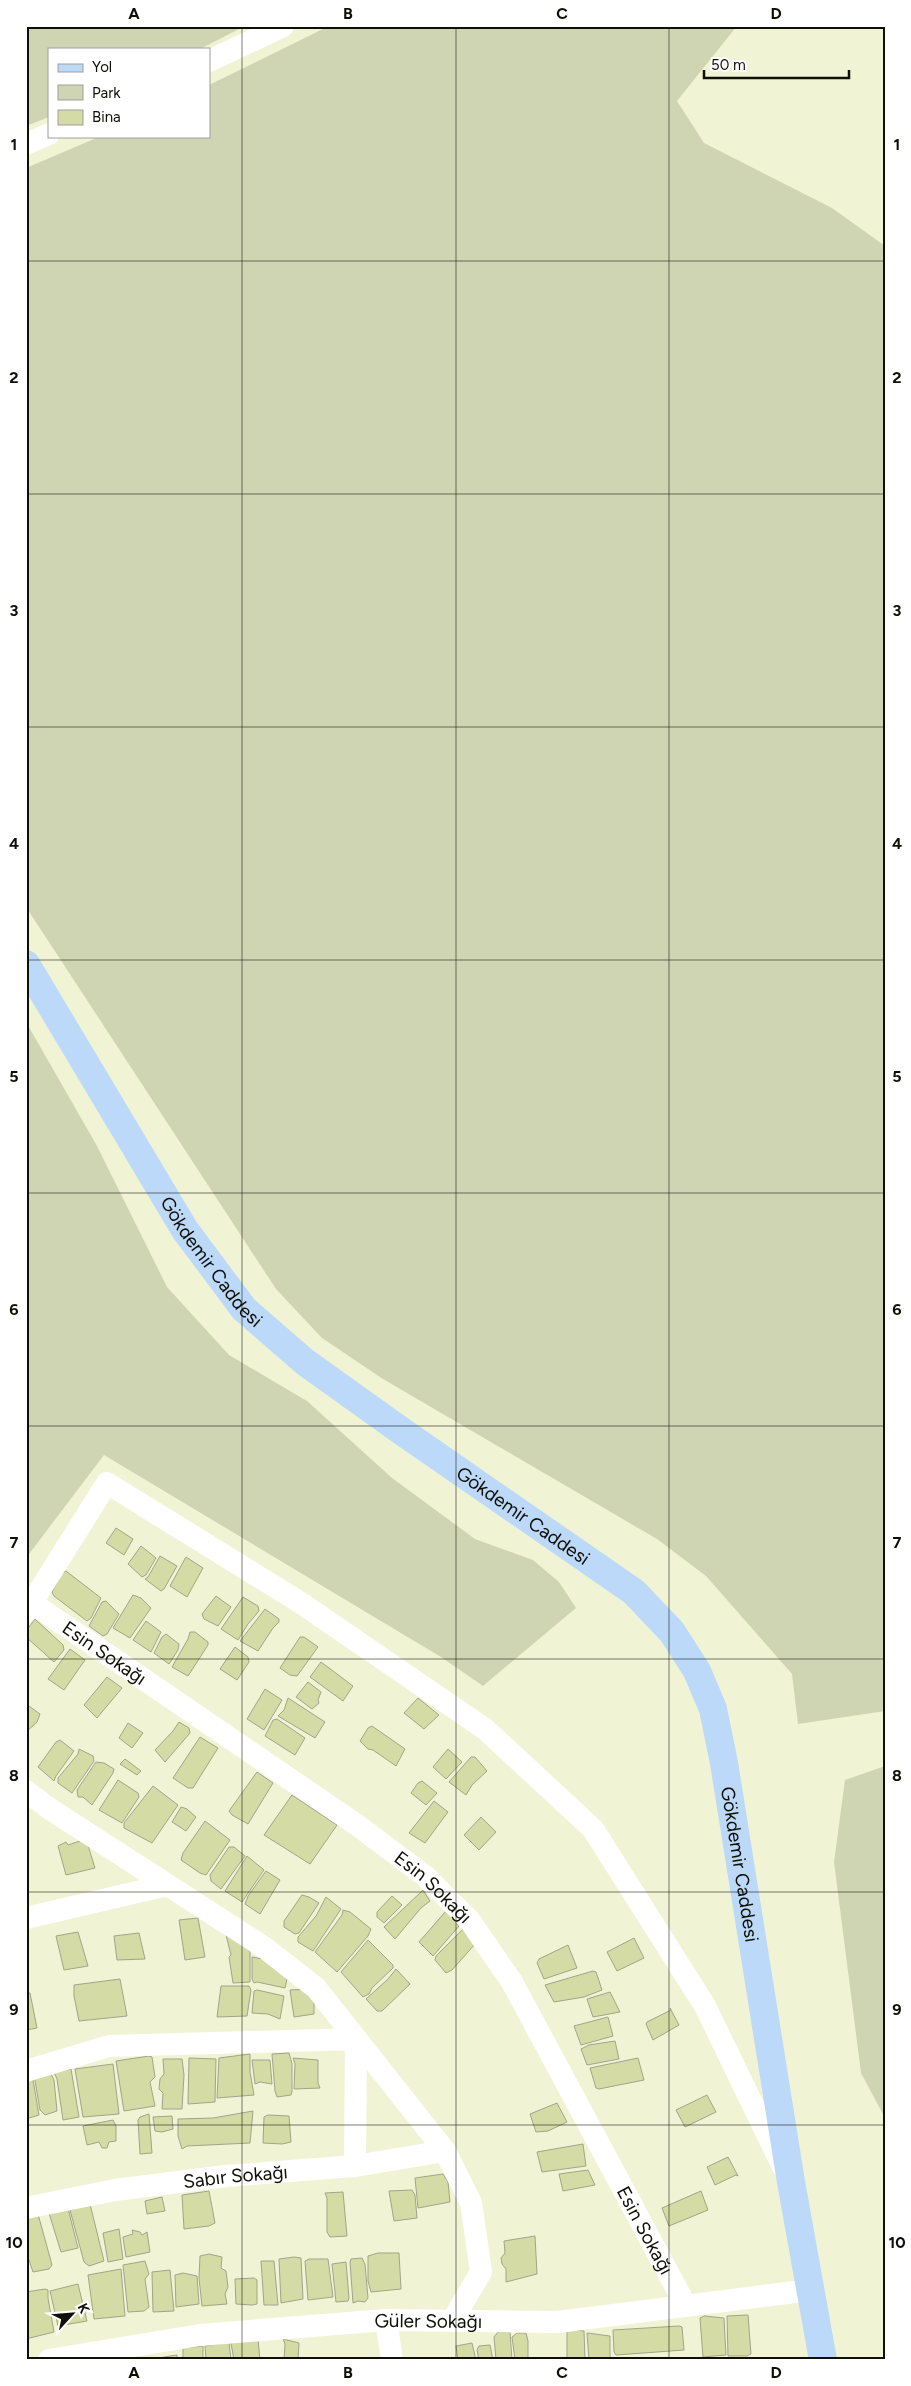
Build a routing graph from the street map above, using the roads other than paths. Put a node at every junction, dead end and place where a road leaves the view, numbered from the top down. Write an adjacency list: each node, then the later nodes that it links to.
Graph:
1 (283, 26): 2 (street)
2 (210, 61)
3 (48, 134): 4 (street)
4 (26, 144)
5 (26, 964): 14 (main road, Gökdemir Caddesi)
6 (29, 1608): 14 (street, Gökdemir Caddesi); 17 (street, Esin Sokağı)
7 (26, 1791): 8 (street)
8 (167, 1885): 9 (street); 10 (street)
9 (26, 1918)
10 (356, 2038): 11 (street); 12 (street); 13 (street)
11 (26, 2071)
12 (445, 2151): 13 (street, Sabır Sokağı); 19 (street)
13 (355, 2166): 15 (street, Sabır Sokağı)
14 (791, 2182): 16 (main road, Gökdemir Caddesi)
15 (26, 2208)
16 (811, 2290): 17 (street, Güler Sokağı); 22 (main road, Gökdemir Caddesi)
17 (686, 2306): 19 (street, Güler Sokağı)
18 (386, 2320): 19 (street, Güler Sokağı); 20 (street, Güler Sokağı); 21 (street)
19 (452, 2321)
20 (49, 2360)
21 (392, 2360)
22 (823, 2360)

